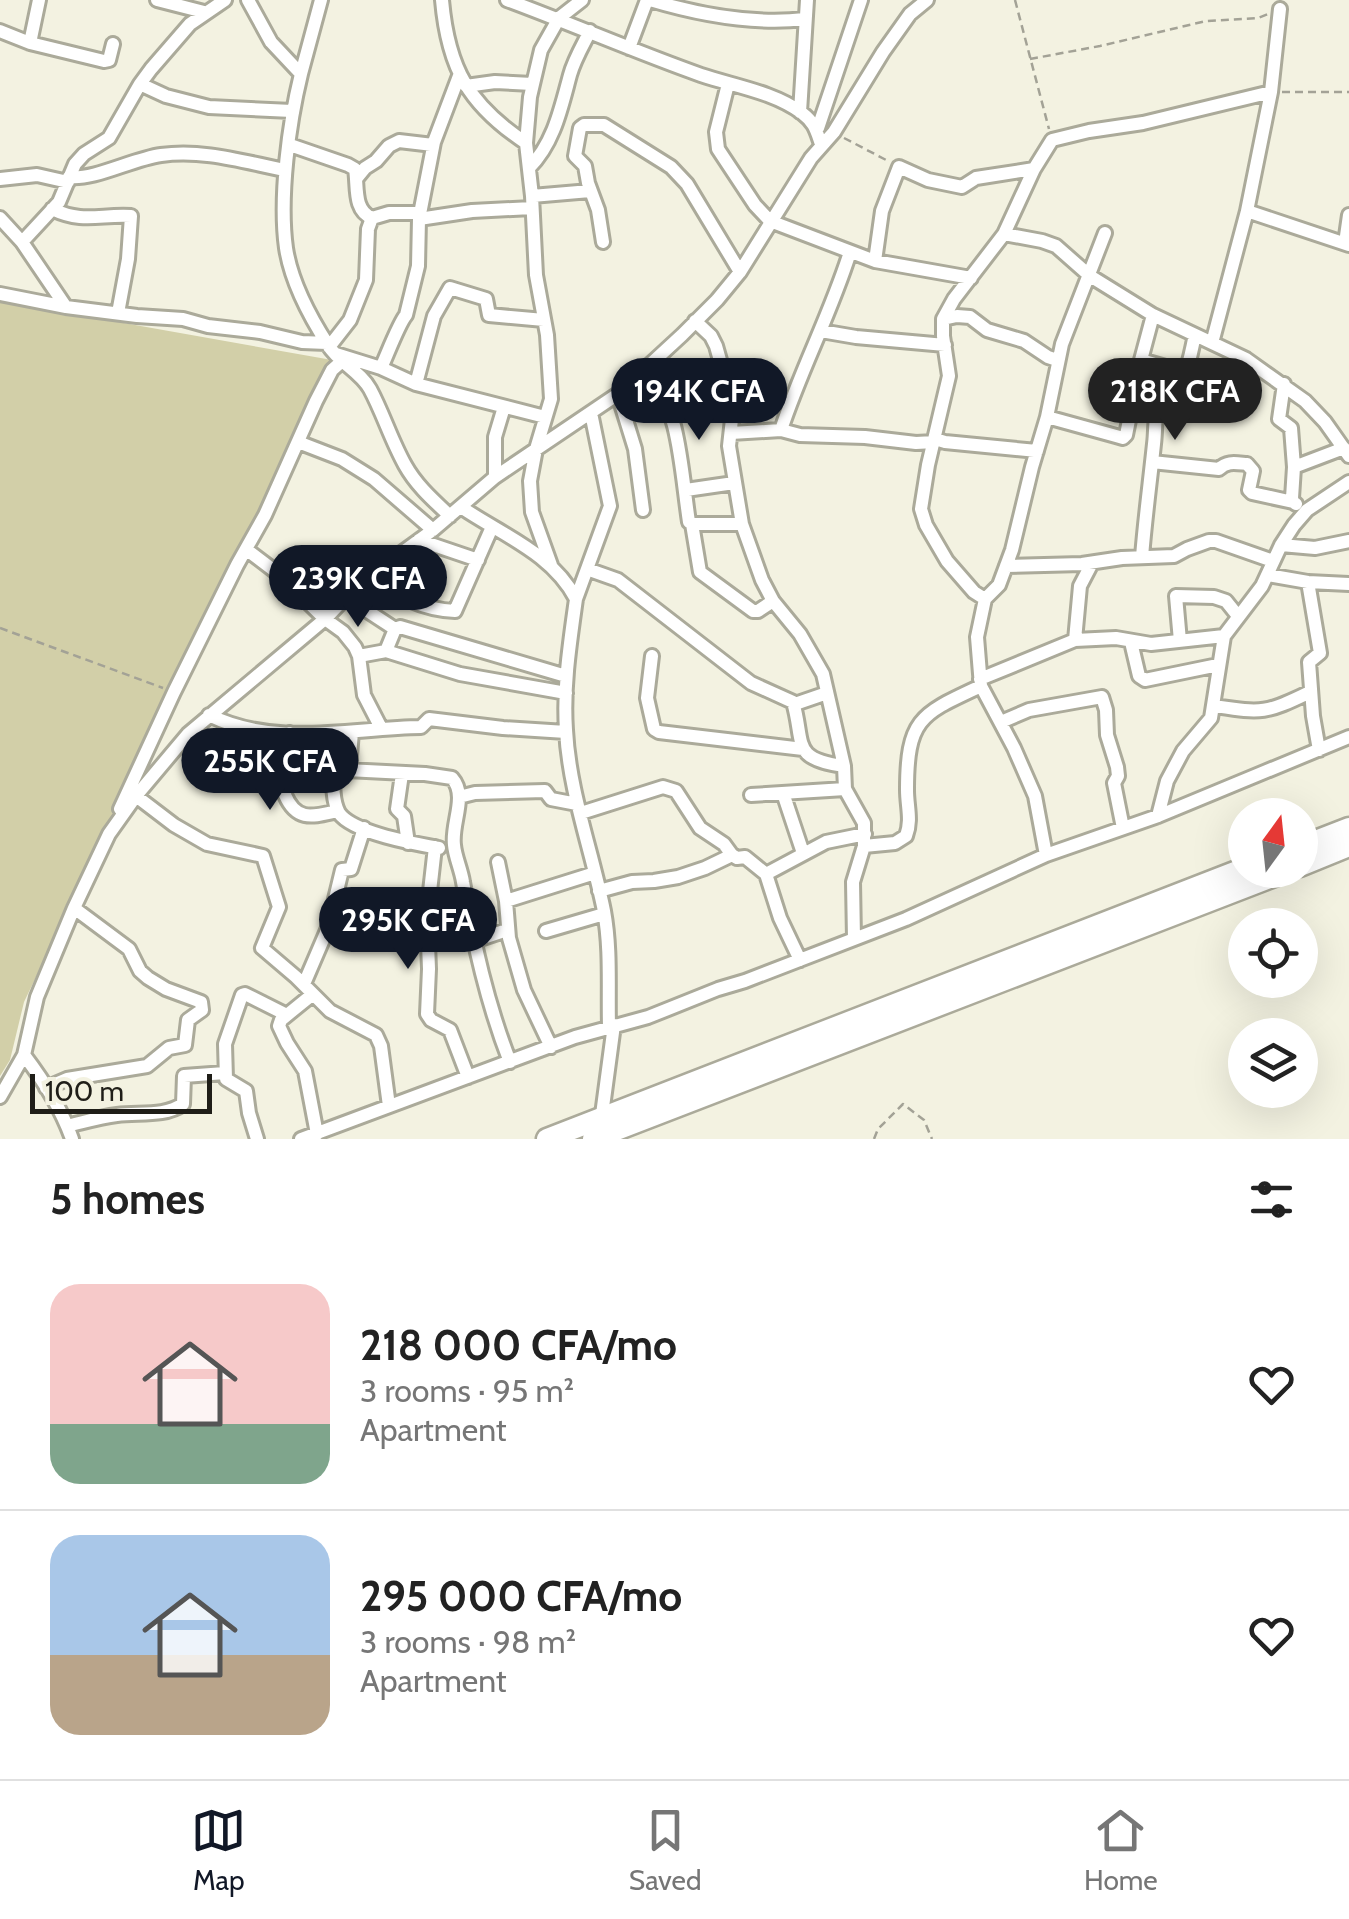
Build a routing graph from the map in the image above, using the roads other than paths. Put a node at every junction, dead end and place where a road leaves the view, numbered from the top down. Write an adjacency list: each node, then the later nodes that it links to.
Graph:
1 (39, 0): 19 (street)
2 (158, 0): 14 (street)
3 (226, 0): 14 (street)
4 (248, 0): 22 (street)
5 (322, 0): 22 (street)
6 (442, 0): 23 (street)
7 (507, 0): 15 (street)
8 (649, 0): 16 (street); 21 (street)
9 (807, 0): 16 (street)
10 (862, 0): 30 (street)
11 (927, 0): 32 (street)
12 (576, 3): 15 (street)
13 (1280, 9): 27 (street)
14 (204, 12): 24 (street)
15 (559, 18): 18 (street); 25 (street)
16 (805, 19): 29 (street)
17 (0, 31): 19 (street)
18 (590, 31): 21 (street); 35 (street)
19 (30, 43): 20 (street)
20 (113, 44)
21 (629, 48): 26 (street)
22 (302, 74): 28 (street)
23 (463, 81): 25 (street); 31 (street); 34 (street)
24 (140, 84): 28 (street); 40 (street)
25 (532, 84): 31 (street)
26 (728, 84): 29 (street); 49 (street)
27 (1270, 92): 36 (street); 44 (street)
28 (292, 111): 33 (street)
29 (800, 112): 30 (street)
30 (818, 128): 32 (street)
31 (526, 144): 35 (street)
32 (821, 144): 49 (street)
33 (290, 145): 37 (street); 39 (street)
34 (433, 146): 39 (street); 46 (street)
35 (529, 168): 42 (street)
36 (1034, 169): 51 (street); 56 (street)
37 (286, 170): 40 (street); 71 (street)
38 (0, 179): 40 (street)
39 (356, 179): 48 (street)
40 (68, 180): 43 (street)
41 (590, 191): 42 (street); 53 (street); 57 (street)
42 (532, 202): 46 (street); 65 (street)
43 (52, 209): 52 (street); 62 (street)
44 (1246, 210): 54 (street); 69 (street)
45 (1349, 215): 54 (street)
46 (420, 216): 48 (street); 75 (street)
47 (0, 218): 52 (street)
48 (372, 218): 71 (street)
49 (770, 221): 55 (street); 57 (street)
50 (1105, 232): 58 (street)
51 (1004, 234): 58 (street); 59 (street)
52 (22, 242): 61 (street)
53 (603, 242)
54 (1347, 244)
55 (850, 252): 56 (street); 67 (street)
56 (875, 261): 59 (street)
57 (740, 272): 66 (street)
58 (1090, 276): 63 (street); 72 (street)
59 (972, 278): 64 (street)
60 (0, 294): 61 (street)
61 (66, 307): 62 (street)
62 (118, 313): 71 (street)
63 (1153, 315): 68 (street); 73 (street)
64 (943, 319): 70 (street); 72 (street)
65 (544, 320): 77 (street); 82 (street)
66 (695, 321): 74 (street); 85 (street)
67 (821, 331): 70 (street); 84 (street)
68 (1195, 335): 69 (street); 76 (street)
69 (1212, 343): 78 (street)
70 (944, 345): 86 (street)
71 (333, 351): 75 (street); 87 (street); 100 (street)
72 (1058, 360): 83 (street)
73 (1141, 360): 76 (street); 83 (street)
74 (649, 367): 79 (street); 96 (street)
75 (381, 368): 77 (street)
76 (1186, 373): 91 (street)
77 (416, 384): 80 (street)
78 (1284, 384): 90 (street); 92 (street)
79 (618, 394): 81 (street); 98 (street)
80 (504, 407): 82 (street); 93 (street)
81 (592, 413): 88 (street); 115 (street)
82 (545, 417): 88 (street)
83 (1047, 418): 89 (street)
84 (781, 430): 85 (street); 86 (street)
85 (730, 433): 94 (street)
86 (934, 440): 89 (street); 121 (street)
87 (298, 442): 104 (street); 108 (street)
88 (536, 449): 93 (street); 112 (street)
89 (1037, 451): 113 (street)
90 (1346, 452): 92 (street)
91 (1152, 462): 97 (street); 109 (street)
92 (1294, 467): 97 (street)
93 (495, 477): 100 (street)
94 (734, 483): 96 (street); 102 (street)
95 (1348, 485): 99 (street)
96 (686, 490): 101 (street)
97 (1293, 502): 99 (street)
98 (643, 510)
99 (1306, 510): 107 (street)
100 (456, 511): 103 (street); 104 (street)
101 (692, 524): 102 (street); 122 (street)
102 (742, 524): 122 (street)
103 (492, 527): 110 (street); 112 (street)
104 (433, 530): 105 (street)
105 (419, 540): 110 (street); 116 (street)
106 (1349, 541): 107 (street)
107 (1281, 545): 114 (street)
108 (247, 550): 124 (street); 164 (street)
109 (1142, 557): 111 (street); 114 (street)
110 (478, 560): 116 (street)
111 (1092, 562): 113 (street); 127 (street)
112 (552, 565): 120 (street)
113 (1006, 566): 121 (street)
114 (1270, 568): 117 (street); 123 (street)
115 (587, 569): 120 (street); 139 (street)
116 (371, 575): 119 (street)
117 (1308, 582): 118 (street); 137 (street)
118 (1349, 584)
119 (346, 597): 124 (street); 125 (street)
120 (576, 599): 134 (street)
121 (984, 599): 135 (street)
122 (772, 601): 136 (street)
123 (1238, 616): 126 (street); 128 (street)
124 (325, 618): 131 (street); 141 (street)
125 (394, 629): 130 (street); 134 (street)
126 (1224, 636): 128 (street); 133 (street)
127 (1075, 640): 129 (street); 135 (street)
128 (1180, 641): 129 (street)
129 (1131, 642): 133 (street)
130 (386, 652): 131 (street); 138 (street)
131 (359, 656): 143 (street)
132 (652, 656): 148 (street)
133 (1218, 664): 140 (street)
134 (566, 676): 138 (street)
135 (981, 682): 142 (street); 165 (street)
136 (827, 692): 139 (street); 150 (street)
137 (1310, 692): 140 (street); 149 (street)
138 (566, 693): 145 (street)
139 (794, 704): 148 (street)
140 (1214, 706): 160 (street)
141 (210, 716): 146 (street); 156 (street)
142 (1000, 722): 162 (street); 173 (street)
143 (381, 728): 144 (street); 145 (street)
144 (352, 732): 146 (street); 151 (street)
145 (566, 732): 158 (street)
146 (290, 734): 159 (street)
147 (1349, 737): 149 (street)
148 (803, 750): 150 (street)
149 (1318, 750): 160 (street)
150 (844, 766): 153 (street)
151 (347, 770): 152 (street); 159 (street)
152 (402, 774): 157 (street); 167 (street)
153 (844, 789): 154 (street); 165 (street)
154 (783, 793): 155 (street); 171 (street)
155 (751, 795)
156 (136, 796): 164 (street); 189 (street)
157 (459, 797): 158 (street); 170 (street)
158 (579, 808): 172 (street); 176 (street)
159 (338, 811): 161 (street)
160 (1158, 816): 162 (street)
161 (364, 828): 167 (street); 189 (street)
162 (1123, 828): 173 (street)
163 (1349, 828): 166 (main road)
164 (109, 834): 182 (street)
165 (865, 840): 171 (street); 186 (street)
166 (1318, 840)
167 (408, 843): 169 (street)
168 (1349, 846): 174 (main road)
169 (435, 847): 170 (street); 196 (street)
170 (454, 850): 187 (street)
171 (803, 853): 177 (street)
172 (732, 855): 177 (street); 180 (street)
173 (1046, 856): 186 (street)
174 (1318, 859)
175 (498, 862): 181 (street)
176 (595, 873): 180 (street); 181 (street)
177 (766, 874): 188 (street)
178 (1228, 875): 201 (main road)
179 (1243, 888): 201 (main road)
180 (599, 891): 183 (street)
181 (506, 901): 184 (street)
182 (74, 908): 193 (street); 197 (street)
183 (604, 914): 185 (street); 191 (street)
184 (507, 930): 187 (street); 192 (street)
185 (546, 932)
186 (854, 939): 188 (street)
187 (474, 940): 194 (street)
188 (800, 960): 191 (street)
189 (309, 989): 190 (street); 199 (street)
190 (287, 1015): 195 (street); 202 (street)
191 (612, 1026): 192 (street); 201 (street)
192 (550, 1047): 194 (street)
193 (24, 1055): 197 (street); 198 (street)
194 (510, 1062): 196 (street)
195 (225, 1073): 200 (street); 203 (street)
196 (468, 1077): 199 (street)
197 (46, 1088): 200 (street)
198 (0, 1097)
199 (389, 1106): 202 (street)
200 (70, 1132)
201 (598, 1133): 205 (main road)
202 (317, 1134): 204 (street)
203 (257, 1139)
204 (300, 1139)
205 (546, 1139)

